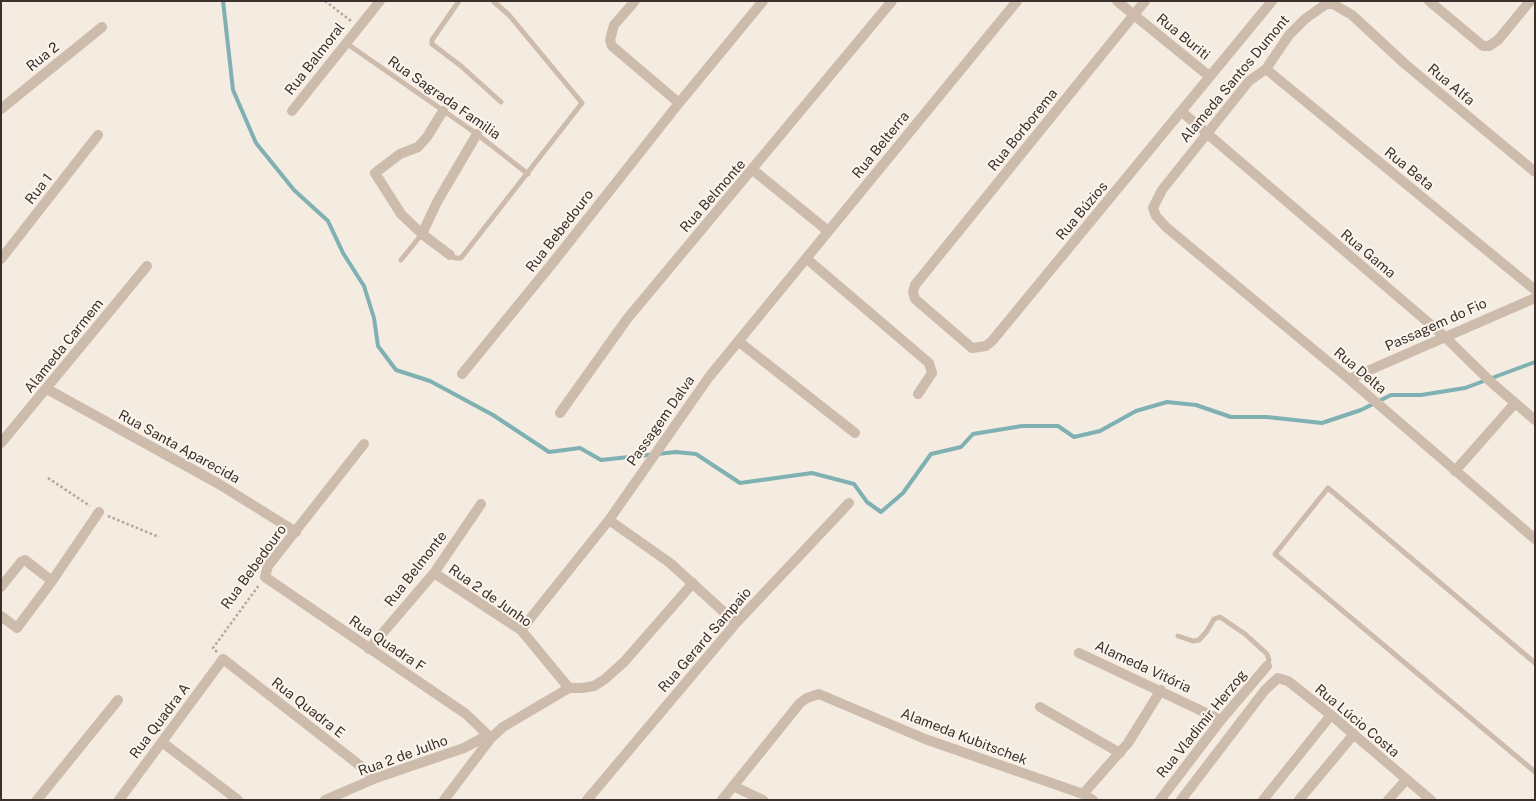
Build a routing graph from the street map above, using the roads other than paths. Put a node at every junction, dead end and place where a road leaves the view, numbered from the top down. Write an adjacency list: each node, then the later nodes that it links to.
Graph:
1 (380, 1): 16 (street, Rua Balmoral)
2 (459, 1): 19 (lane)
3 (493, 1): 30 (lane)
4 (634, 1): 20 (street)
5 (763, 1): 20 (street, Rua Bebedouro)
6 (892, 1): 28 (street, Rua Belmonte)
7 (1018, 1): 32 (street, Rua Belterra)
8 (1117, 1): 13 (street, Rua Buriti)
9 (1145, 1): 13 (street, Rua Borborema)
10 (1272, 1): 18 (street, Rua Búzios)
11 (1430, 1): 12 (street)
12 (1530, 1)
13 (1134, 15): 18 (street, Rua Buriti); 39 (street, Rua Borborema)
14 (1352, 16): 17 (street, Alameda Santos Dumont); 29 (street, Rua Alfa)
15 (102, 27): 21 (street, Rua 2)
16 (346, 43): 22 (street, Rua Balmoral); 23 (lane, Rua Sagrada Familia)
17 (1266, 69): 25 (street, Alameda Santos Dumont); 40 (street, Rua Beta)
18 (1209, 76): 24 (street, Rua Búzios)
19 (501, 102)
20 (679, 103): 44 (street, Rua Bebedouro)
21 (1, 110)
22 (292, 111)
23 (443, 111): 26 (lane, Rua Sagrada Familia); 33 (street)
24 (1182, 112): 25 (street, Rua Gama); 39 (street, Rua Búzios)
25 (1206, 133): 31 (street, Alameda Santos Dumont); 42 (street, Rua Gama)
26 (477, 134): 30 (lane, Rua Sagrada Familia); 33 (street)
27 (98, 136): 35 (street, Rua 1)
28 (753, 170): 32 (street); 49 (street, Rua Belmonte)
29 (1535, 172)
30 (528, 174): 34 (lane)
31 (1166, 227): 45 (street, Rua Delta)
32 (828, 231): 36 (street, Passagem Dalva)
33 (422, 234): 34 (street); 37 (lane)
34 (450, 255)
35 (1, 259)
36 (807, 259): 43 (street, Passagem Dalva); 47 (street)
37 (401, 260)
38 (147, 266): 46 (street, Alameda Carmem)
39 (922, 276)
40 (1535, 290)
41 (1535, 298): 42 (street, Passagem do Fio)
42 (1444, 336): 45 (street, Passagem do Fio); 48 (street, Rua Gama)
43 (738, 341): 51 (street); 58 (street, Passagem Dalva)
44 (462, 374)
45 (1349, 379): 54 (street, Rua Delta)
46 (47, 389): 52 (street, Alameda Carmem); 59 (street, Rua Santa Aparecida)
47 (918, 394)
48 (1515, 403): 50 (street, Rua Gama); 54 (street)
49 (560, 413)
50 (1535, 420)
51 (855, 433)
52 (1, 443)
53 (364, 444): 59 (street, Rua Bebedouro)
54 (1455, 471): 60 (street, Rua Delta)
55 (849, 503): 67 (street, Rua Gerard Sampaio)
56 (481, 504): 61 (street, Rua Belmonte)
57 (99, 512): 63 (street)
58 (609, 520): 64 (street); 68 (street, Passagem Dalva)
59 (296, 532): 62 (street, Rua Bebedouro)
60 (1535, 538)
61 (434, 573): 68 (street, Rua 2 de Junho); 70 (street, Rua Belmonte)
62 (265, 577): 70 (street, Rua Quadra F)
63 (52, 581): 65 (street); 66 (street)
64 (693, 583): 67 (street); 75 (street)
65 (1, 587)
66 (1, 616)
67 (736, 623): 95 (street, Rua Gerard Sampaio)
68 (521, 630): 75 (street, Rua 2 de Junho)
69 (1178, 636): 74 (lane)
70 (369, 649): 82 (street, Rua Quadra F)
71 (1079, 653): 76 (street, Alameda Vitória)
72 (223, 659): 83 (street, Rua Quadra A); 86 (street, Rua Quadra E)
73 (1535, 662): 85 (lane)
74 (1267, 666): 80 (street, Rua Vladimir Herzog)
75 (568, 688): 82 (street)
76 (1162, 690): 80 (street, Alameda Vitória); 84 (street)
77 (118, 700): 90 (street)
78 (1040, 707): 84 (street)
79 (1331, 715): 81 (street, Rua Lúcio Costa); 100 (street, Rua Lúcio Costa); 101 (street)
80 (1221, 720): 99 (street, Rua Vladimir Herzog)
81 (1354, 734): 87 (street, Rua Lúcio Costa); 102 (street)
82 (490, 736): 86 (street, Rua 2 de Julho); 94 (street)
83 (162, 742): 91 (street, Rua Quadra A); 92 (street)
84 (1120, 753): 89 (street)
85 (1535, 772)
86 (376, 778): 93 (street, Rua 2 de Julho)
87 (1406, 780): 103 (street); 104 (street, Rua Lúcio Costa)
88 (733, 786): 89 (street, Alameda Kubitschek); 96 (street); 97 (street)
89 (1082, 794): 98 (street, Alameda Kubitschek)
90 (37, 800)
91 (118, 800)
92 (238, 800)
93 (325, 800)
94 (444, 800)
95 (586, 800)
96 (722, 800)
97 (763, 800)
98 (1093, 800)
99 (1160, 800)
100 (1182, 800)
101 (1263, 800)
102 (1299, 800)
103 (1388, 800)
104 (1431, 800)

